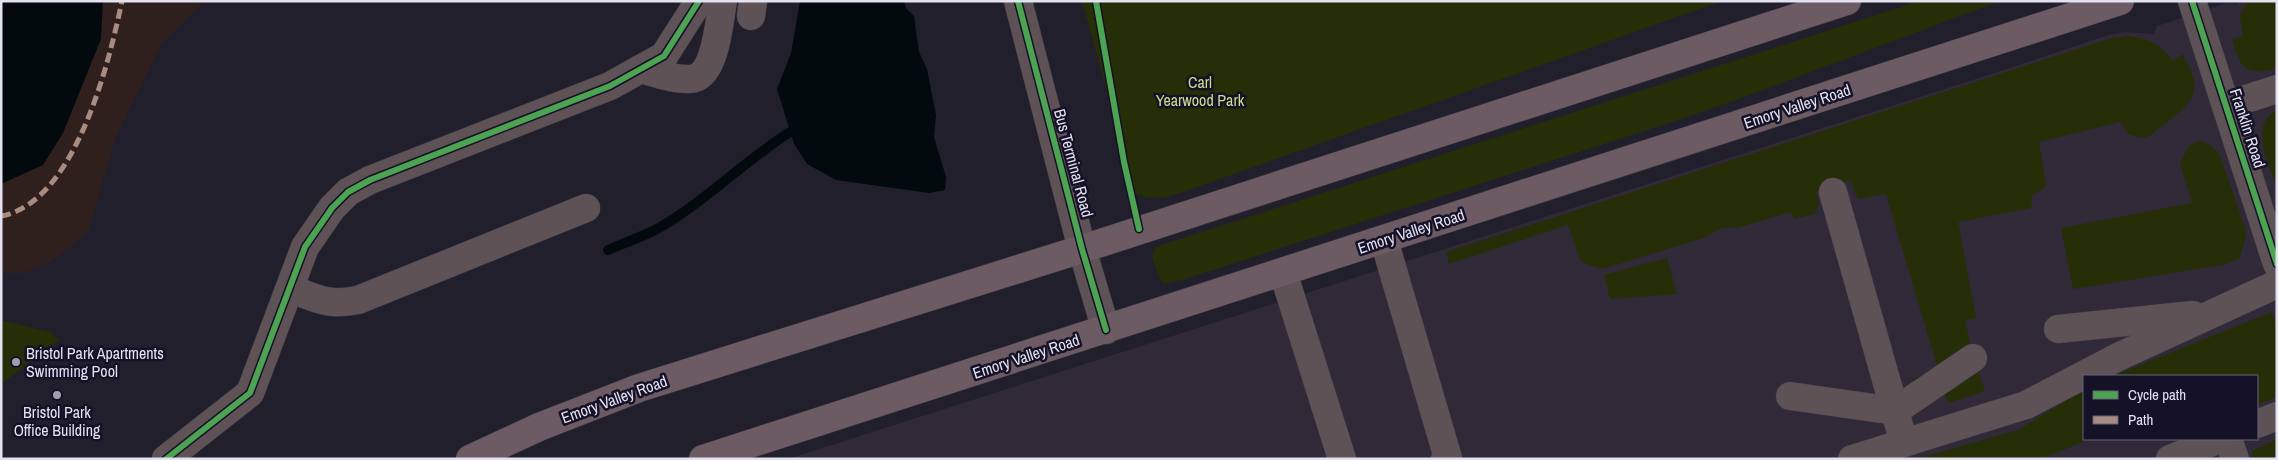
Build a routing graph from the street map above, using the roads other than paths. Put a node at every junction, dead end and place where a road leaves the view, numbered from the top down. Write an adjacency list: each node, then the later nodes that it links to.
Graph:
1 (699, 1): 7 (street)
2 (723, 1): 7 (street)
3 (1018, 1): 13 (street, Bus Terminal Road)
4 (1847, 1): 13 (main road, Emory Valley Road)
5 (2120, 1): 12 (main road, Emory Valley Road)
6 (2192, 1): 9 (street, Franklin Road)
7 (640, 69): 17 (street)
8 (2277, 89): 9 (street)
9 (2227, 105): 14 (street, Franklin Road)
10 (1833, 192): 23 (street)
11 (586, 208): 17 (street)
12 (1384, 240): 15 (main road, Emory Valley Road); 29 (street)
13 (1082, 249): 20 (street, Bus Terminal Road); 31 (main road, Emory Valley Road)
14 (2277, 264)
15 (1283, 272): 20 (main road, Emory Valley Road); 33 (street)
16 (2277, 284): 18 (street)
17 (291, 289): 30 (street)
18 (2211, 313): 19 (street); 28 (street)
19 (2058, 329)
20 (1106, 330): 32 (main road, Emory Valley Road)
21 (1973, 358): 23 (street)
22 (1790, 396): 23 (street)
23 (1894, 411): 28 (street)
24 (2277, 416): 25 (street)
25 (2258, 424)
26 (2218, 440): 35 (street)
27 (2228, 440): 36 (street)
28 (1904, 443): 34 (street)
29 (1447, 458)
30 (166, 459)
31 (470, 459)
32 (703, 459)
33 (1342, 459)
34 (1852, 459)
35 (2170, 459)
36 (2235, 459)

